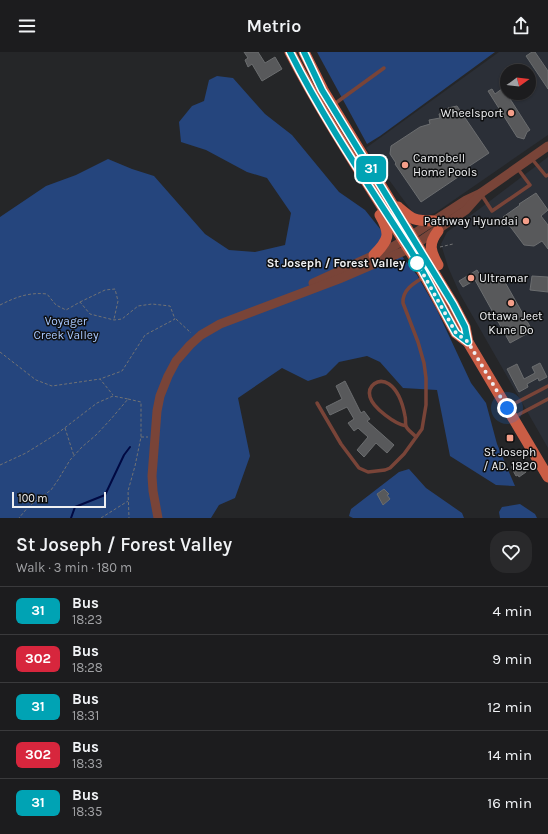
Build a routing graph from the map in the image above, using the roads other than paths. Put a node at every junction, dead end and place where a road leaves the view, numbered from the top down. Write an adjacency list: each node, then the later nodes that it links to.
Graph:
1 (290, 52): 4 (main road)
2 (304, 52): 5 (main road)
3 (384, 68): 5 (lane)
4 (306, 82): 13 (main road); 14 (main road)
5 (333, 106): 11 (main road)
6 (548, 146): 7 (street)
7 (531, 158): 8 (street); 9 (lane)
8 (517, 168): 10 (street); 10 (lane)
9 (548, 175)
10 (480, 194): 12 (street)
11 (389, 198): 12 (main road); 13 (main road)
12 (436, 226): 13 (street); 17 (main road)
13 (411, 242): 14 (street); 15 (main road); 16 (street); 17 (main road)
14 (374, 255): 16 (street)
15 (425, 276): 18 (main road); 25 (lane)
16 (278, 301): 27 (street)
17 (453, 304): 18 (main road)
18 (468, 342): 22 (main road)
19 (548, 386): 22 (lane)
20 (548, 399): 23 (lane)
21 (317, 403): 25 (lane)
22 (507, 408): 23 (main road)
23 (513, 418): 26 (main road)
24 (406, 426): 24 (lane); 25 (lane)
25 (416, 437)
26 (548, 476)
27 (158, 518)

